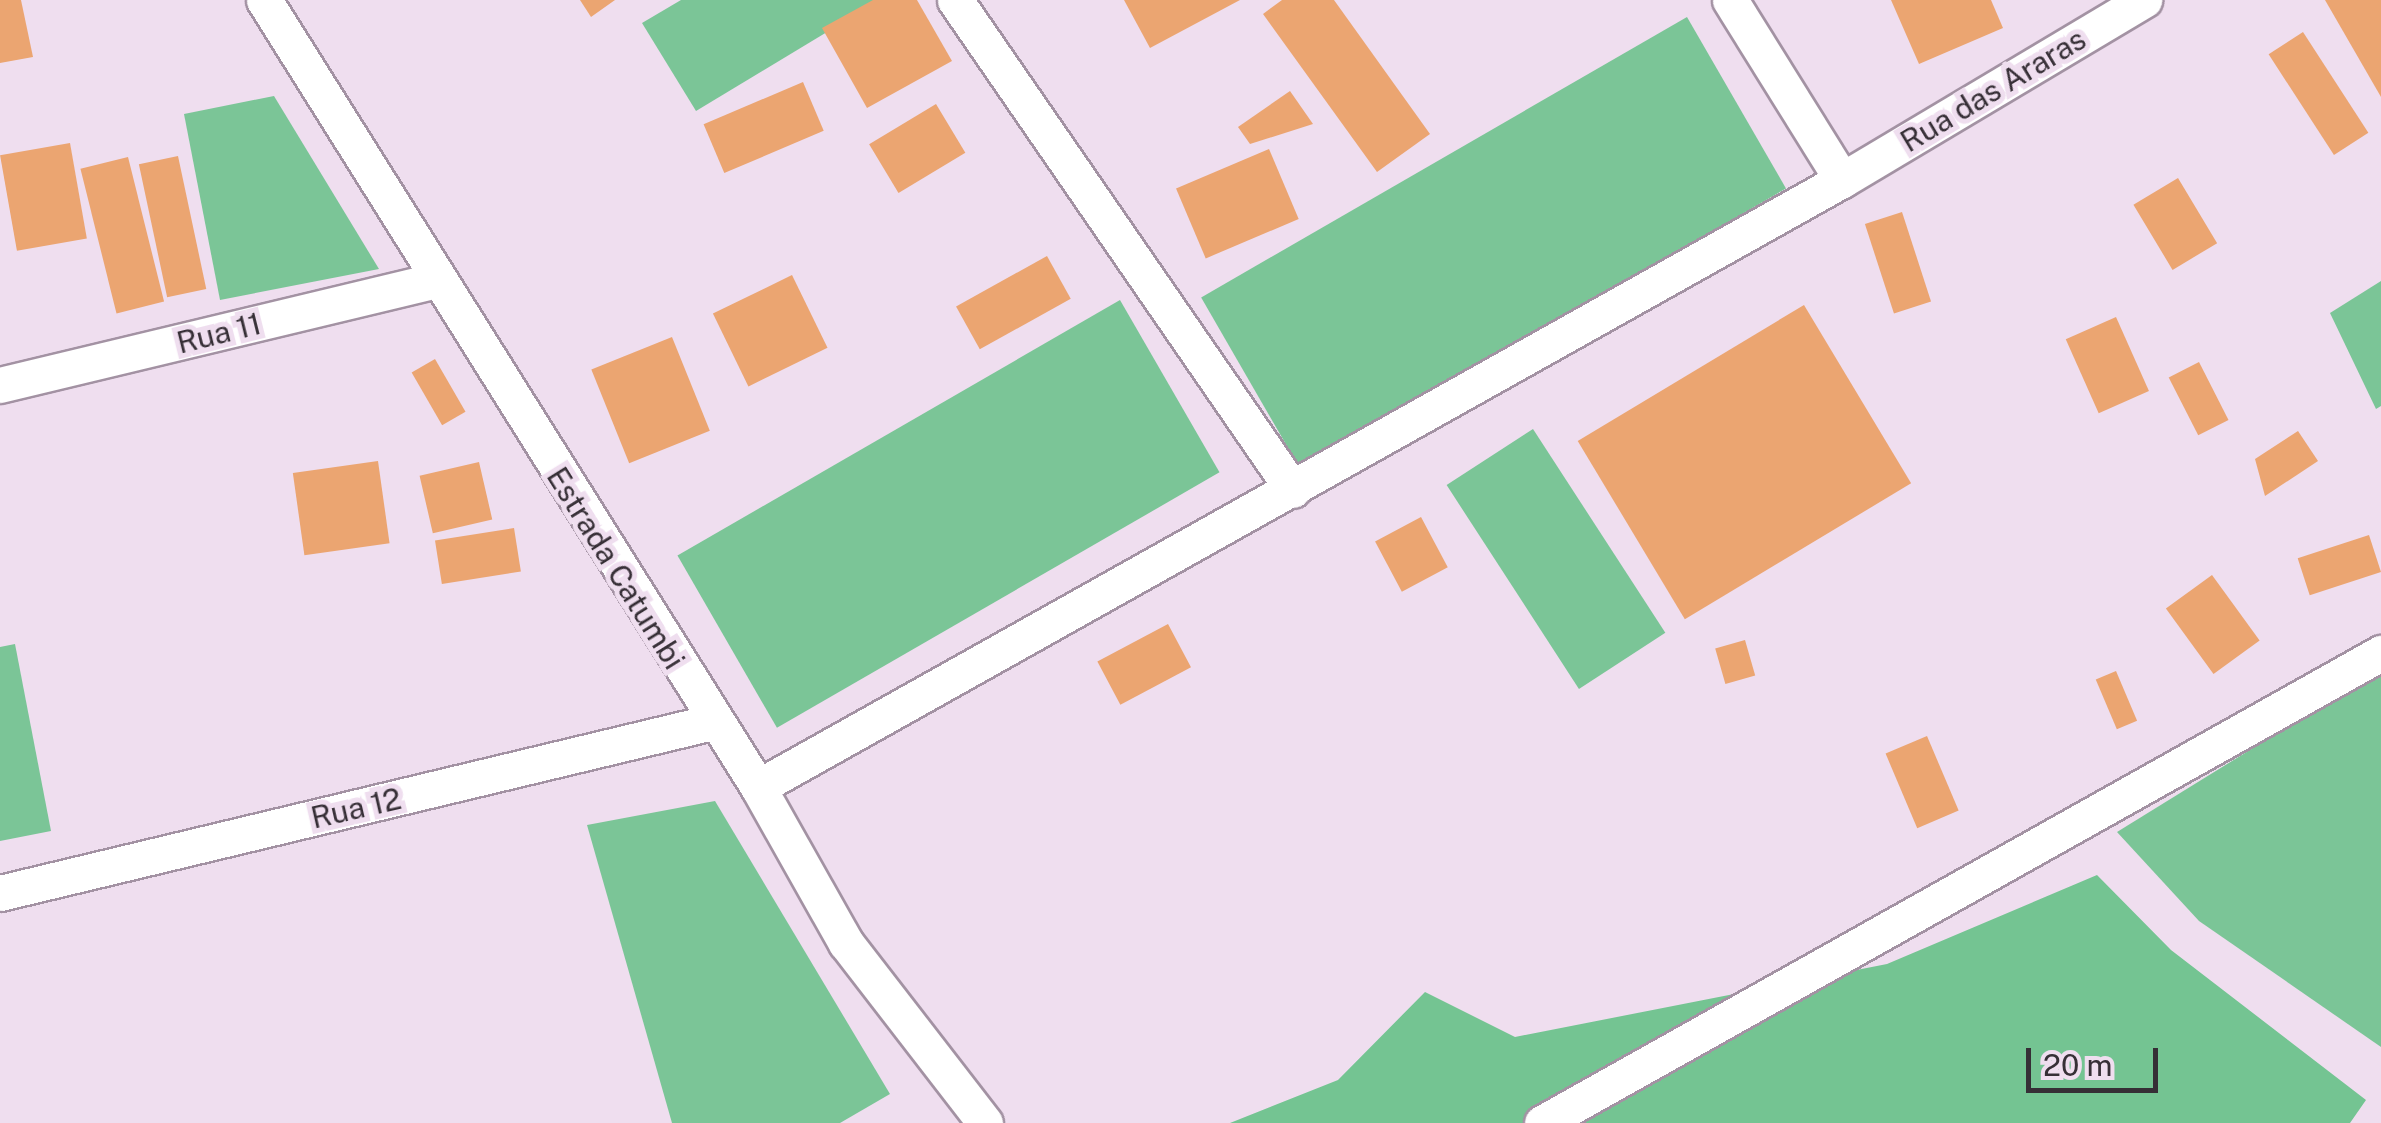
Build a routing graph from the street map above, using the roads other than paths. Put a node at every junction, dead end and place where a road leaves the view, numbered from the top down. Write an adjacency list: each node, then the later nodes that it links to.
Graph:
1 (264, 0): 6 (street, Estrada Catumbi)
2 (956, 0): 8 (street)
3 (1730, 0): 5 (street)
4 (2144, 0): 5 (street, Rua das Araras)
5 (1842, 180): 8 (street, Rua das Araras)
6 (437, 280): 7 (street, Rua 11); 10 (street, Estrada Catumbi)
7 (0, 386)
8 (1293, 490): 11 (street, Rua das Araras)
9 (2381, 653): 14 (street)
10 (712, 722): 11 (street, Estrada Catumbi); 12 (street, Rua 12)
11 (758, 787): 13 (street, Estrada Catumbi)
12 (0, 893)
13 (986, 1123)
14 (1542, 1123)

